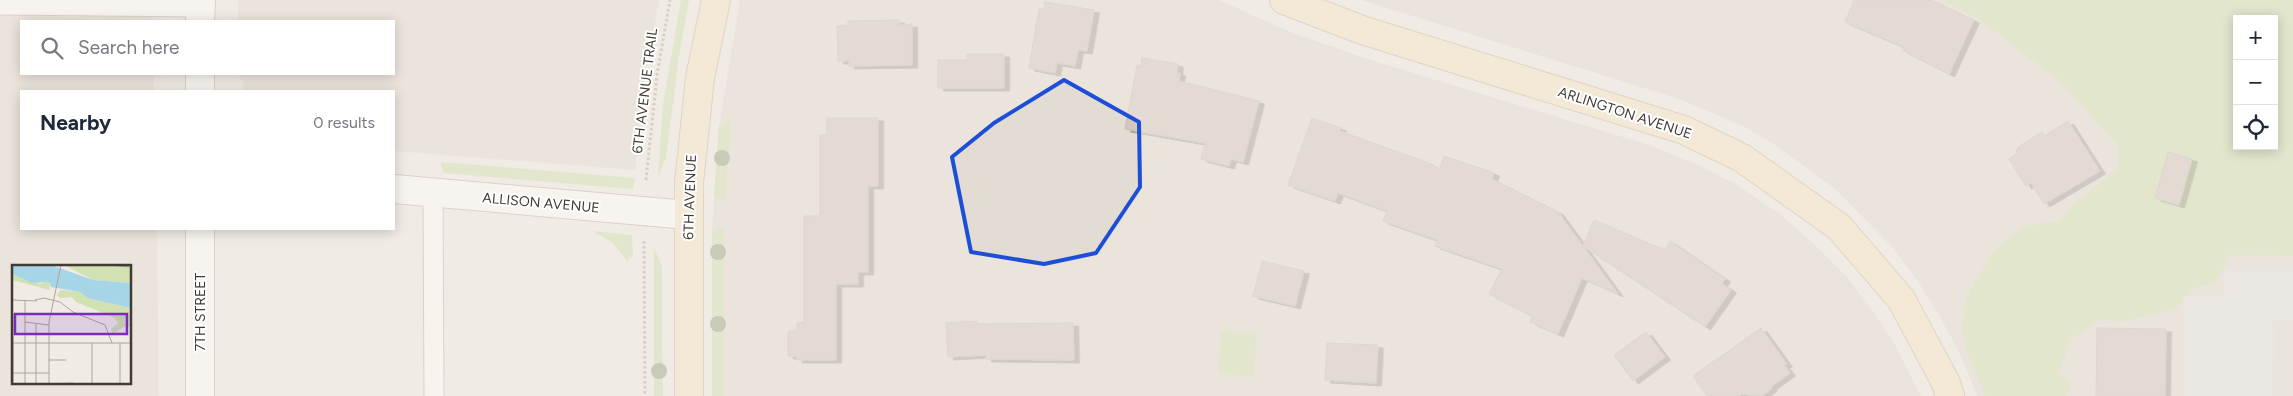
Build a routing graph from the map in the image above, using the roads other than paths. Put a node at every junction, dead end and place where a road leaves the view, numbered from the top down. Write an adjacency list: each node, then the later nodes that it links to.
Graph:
1 (716, 0): 9 (main road, 6TH AVENUE)
2 (1284, 0): 14 (main road, ARLINGTON AVENUE)
3 (0, 5): 4 (lane)
4 (200, 9)
5 (200, 75): 6 (street)
6 (200, 90)
7 (395, 189): 8 (street, ALLISON AVENUE)
8 (433, 194): 9 (street, ALLISON AVENUE); 12 (lane)
9 (688, 215): 13 (main road, 6TH AVENUE)
10 (200, 230): 11 (street, 7TH STREET)
11 (200, 396)
12 (434, 396)
13 (689, 396)
14 (1950, 396)

